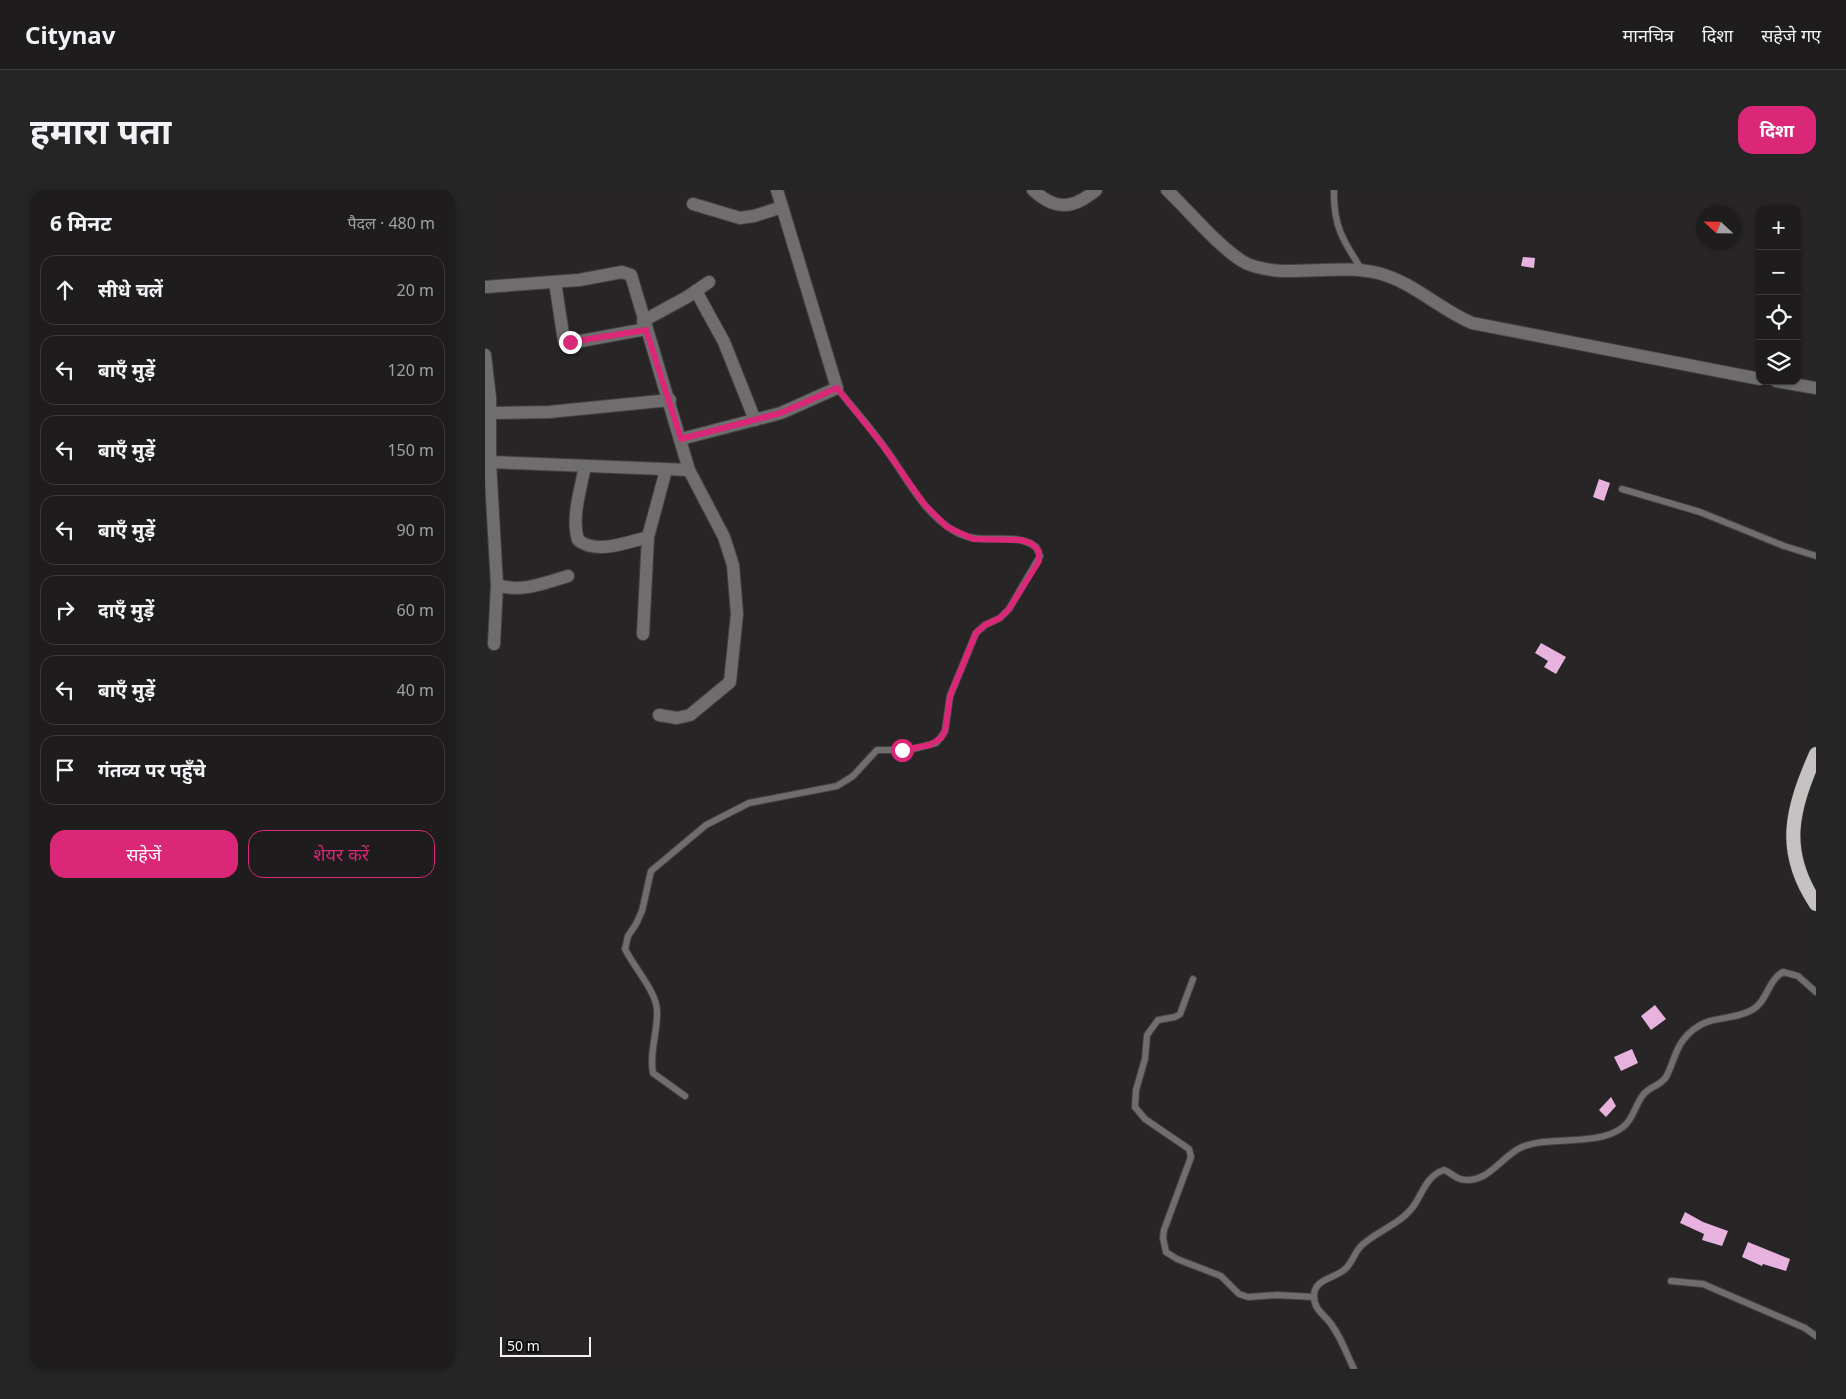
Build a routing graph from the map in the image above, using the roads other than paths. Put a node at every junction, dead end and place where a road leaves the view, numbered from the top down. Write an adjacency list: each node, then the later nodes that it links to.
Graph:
1 (777, 190): 7 (street)
2 (1033, 190): 3 (street)
3 (1096, 190)
4 (1167, 190): 8 (street)
5 (1334, 190): 8 (lane)
6 (693, 204): 7 (street)
7 (782, 207): 18 (street)
8 (1362, 271): 15 (street)
9 (555, 282): 11 (street); 13 (street); 13 (street)
10 (709, 282): 12 (street)
11 (485, 287)
12 (696, 291): 13 (street); 22 (street)
13 (645, 325): 20 (street)
14 (485, 355): 16 (street)
15 (1756, 378)
16 (486, 379): 21 (street)
17 (1798, 385): 19 (street)
18 (837, 388): 22 (street); 43 (lane)
19 (1816, 388)
20 (670, 400): 21 (street); 24 (street)
21 (490, 413): 23 (street)
22 (755, 420): 24 (street)
23 (487, 439): 25 (street)
24 (681, 439): 28 (street)
25 (490, 462): 26 (street); 31 (street)
26 (585, 466): 27 (street); 30 (street)
27 (666, 470): 28 (street); 30 (street)
28 (689, 470): 38 (street)
29 (1622, 489): 32 (lane)
30 (648, 538): 36 (street)
31 (490, 545): 34 (street)
32 (1816, 556)
33 (568, 576): 34 (street)
34 (497, 585): 35 (street)
35 (489, 620): 37 (street)
36 (643, 634)
37 (494, 644)
38 (659, 715)
39 (1816, 754): 40 (highway)
40 (1816, 904)
41 (1193, 979): 45 (lane)
42 (1816, 992): 45 (lane)
43 (685, 1096)
44 (1671, 1281): 46 (lane)
45 (1314, 1298): 47 (lane)
46 (1816, 1336)
47 (1354, 1369)

